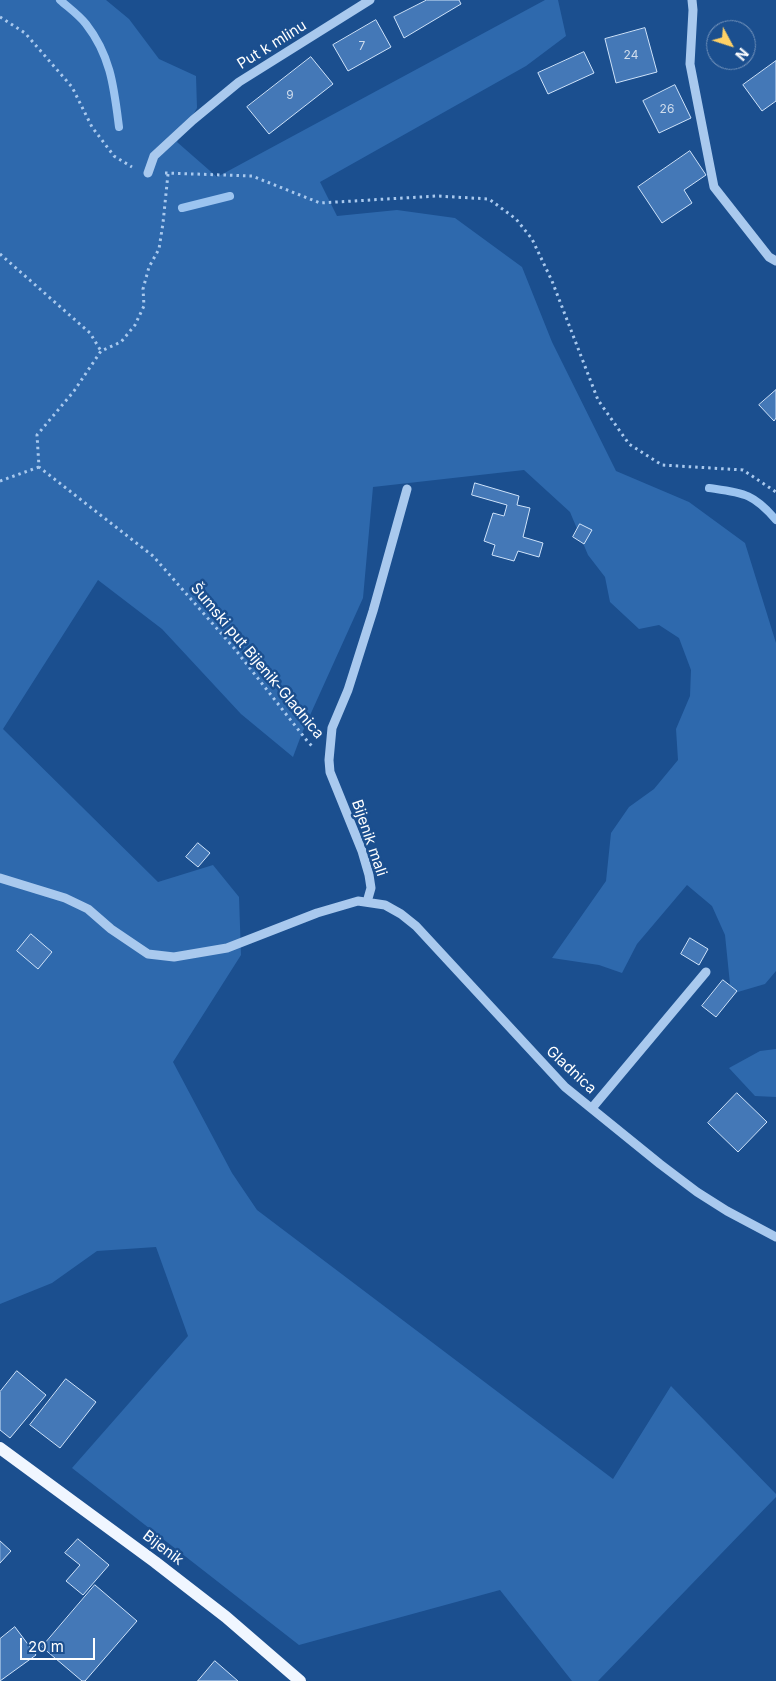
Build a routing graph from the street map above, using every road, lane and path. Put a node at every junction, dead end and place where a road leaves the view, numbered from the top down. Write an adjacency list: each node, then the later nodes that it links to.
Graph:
1 (370, 0): 5 (street, Put k mlinu)
2 (692, 0): 8 (street)
3 (0, 17): 4 (path)
4 (114, 156)
5 (148, 173): 6 (path)
6 (168, 173): 9 (path); 13 (path)
7 (0, 254): 9 (path)
8 (776, 261)
9 (101, 350): 10 (path)
10 (39, 467): 11 (path); 14 (path, Šumski put Bijenik-Gladnica)
11 (0, 481)
12 (407, 489): 14 (street, Bijenik mali)
13 (776, 492)
14 (329, 760): 16 (street, Bijenik mali)
15 (0, 878): 16 (street)
16 (367, 902): 18 (street, Gladnica)
17 (706, 972): 18 (street)
18 (592, 1108): 19 (street, Gladnica)
19 (776, 1237)
20 (0, 1448): 21 (main road, Bijenik)
21 (300, 1681)

